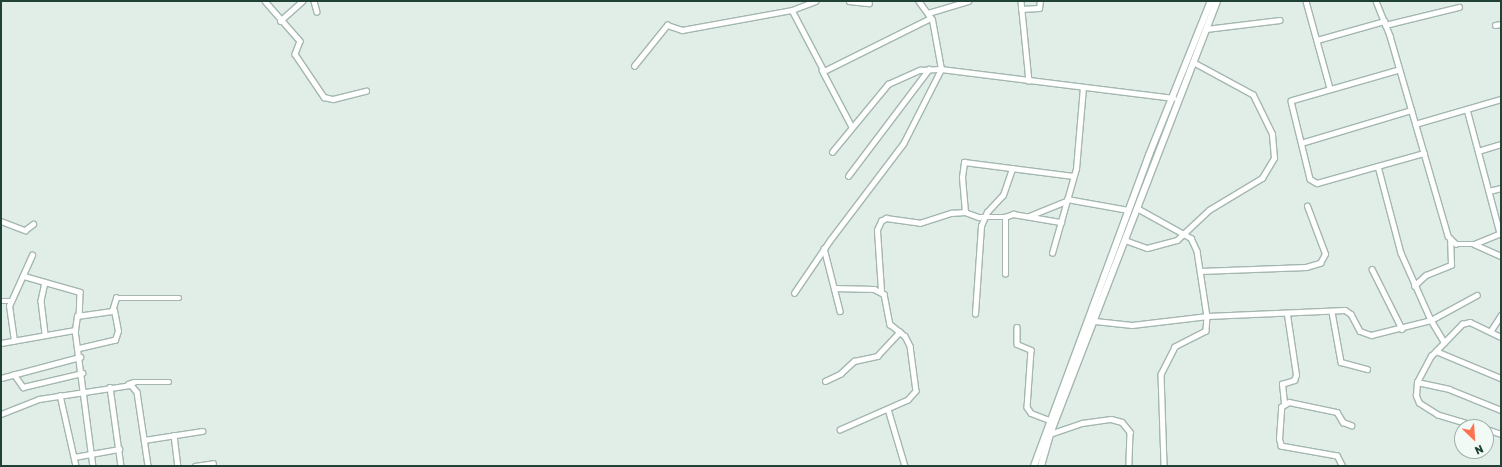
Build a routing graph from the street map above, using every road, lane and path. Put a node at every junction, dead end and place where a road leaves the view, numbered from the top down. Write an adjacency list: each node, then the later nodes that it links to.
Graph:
1 (265, 1): 21 (street)
2 (302, 1): 21 (street)
3 (314, 1): 18 (street)
4 (815, 1): 17 (street)
5 (849, 1): 14 (street)
6 (918, 1): 19 (street)
7 (968, 1): 19 (street)
8 (1021, 1): 16 (street)
9 (1040, 1): 16 (street)
10 (1211, 1): 37 (street)
11 (1217, 1): 25 (street)
12 (1306, 1): 26 (street)
13 (1376, 1): 22 (street)
14 (869, 3)
15 (1459, 7): 22 (street)
16 (1021, 9): 33 (street)
17 (792, 10): 28 (street); 31 (street)
18 (317, 12)
19 (929, 15): 30 (street); 31 (street)
20 (1279, 20): 25 (street)
21 (280, 21): 36 (street)
22 (1384, 23): 26 (street); 32 (street)
23 (1501, 24): 24 (street)
24 (1496, 25)
25 (1206, 29): 27 (street)
26 (1317, 40): 35 (street)
27 (1194, 63): 56 (street); 65 (street)
28 (634, 66)
29 (929, 69): 30 (street); 42 (street); 50 (street)
30 (941, 69): 33 (street); 70 (street)
31 (822, 70): 42 (street)
32 (1399, 70): 35 (street); 40 (street)
33 (1029, 81): 34 (street)
34 (1083, 88): 37 (street); 51 (street)
35 (1330, 88): 43 (street)
36 (366, 92)
37 (1173, 98): 57 (street)
38 (1501, 99): 39 (street)
39 (1467, 109): 41 (street); 45 (street)
40 (1411, 110): 41 (street); 43 (street)
41 (1415, 124): 47 (street)
42 (852, 127): 46 (street)
43 (1301, 143): 48 (street)
44 (1501, 144): 45 (street)
45 (1478, 151): 53 (street)
46 (832, 152)
47 (1424, 153): 48 (street); 68 (street)
48 (1378, 166): 79 (street)
49 (1012, 169): 51 (street); 58 (street); 59 (street)
50 (848, 176)
51 (1074, 176): 54 (street)
52 (1501, 188): 53 (street)
53 (1489, 191): 66 (street)
54 (1067, 200): 57 (street); 61 (street); 63 (street)
55 (1307, 206): 75 (street)
56 (1137, 208): 65 (street); 67 (street)
57 (1128, 210): 126 (street)
58 (965, 212): 59 (street); 81 (street)
59 (985, 215): 60 (street); 90 (street)
60 (1005, 217): 61 (street); 76 (street)
61 (1028, 217): 63 (street)
62 (1, 221): 64 (street)
63 (1061, 222): 71 (street)
64 (33, 224)
65 (1185, 233): 67 (street); 75 (street)
66 (1501, 233): 69 (street)
67 (1125, 240): 96 (street)
68 (1450, 240): 69 (street); 79 (street)
69 (1474, 244): 73 (street)
70 (824, 248): 80 (street); 82 (street)
71 (1052, 253)
72 (32, 255): 77 (street)
73 (1501, 256)
74 (1372, 269): 98 (street)
75 (1200, 271): 94 (street)
76 (1005, 274)
77 (24, 276): 78 (street); 86 (street)
78 (45, 282): 91 (street); 102 (street)
79 (1414, 286): 95 (street)
80 (834, 288): 81 (street); 88 (street)
81 (881, 291): 100 (street)
82 (794, 293)
83 (1477, 295): 95 (street)
84 (179, 298): 87 (street)
85 (1, 301): 86 (street)
86 (11, 301): 104 (street)
87 (114, 310): 91 (street); 107 (street)
88 (840, 311)
89 (1332, 312): 92 (street); 98 (street); 110 (street)
90 (975, 314)
91 (79, 315): 99 (street)
92 (1287, 315): 94 (street); 122 (street)
93 (1501, 315): 101 (street)
94 (1207, 316): 96 (street); 148 (street)
95 (1431, 320): 98 (street); 105 (street)
96 (1095, 321): 131 (street)
97 (1017, 327): 126 (street)
98 (1402, 329)
99 (75, 330): 102 (street); 107 (street)
100 (899, 332): 115 (street); 123 (street)
101 (1490, 332): 103 (street); 105 (street)
102 (45, 334): 104 (street)
103 (1501, 338)
104 (14, 341): 106 (street)
105 (1444, 342): 108 (street)
106 (1, 343)
107 (79, 348): 109 (street)
108 (1436, 351): 114 (street); 117 (street)
109 (80, 357): 111 (street); 112 (street)
110 (1366, 369)
111 (82, 373): 112 (street); 120 (street)
112 (14, 374): 113 (street)
113 (1, 378)
114 (1501, 378)
115 (824, 381)
116 (169, 382): 118 (street)
117 (1418, 382): 124 (street); 127 (street)
118 (128, 384): 119 (street); 133 (street)
119 (110, 387): 120 (street); 134 (street)
120 (85, 391): 121 (street); 135 (street)
121 (60, 395): 125 (street); 136 (street)
122 (1284, 403): 128 (street); 149 (street)
123 (888, 409): 130 (street); 144 (street)
124 (1501, 410)
125 (1, 414)
126 (1049, 420): 145 (street)
127 (1454, 420)
128 (1351, 425)
129 (202, 430): 132 (street)
130 (840, 430)
131 (1050, 434): 146 (street); 147 (street)
132 (174, 435): 133 (street); 142 (street)
133 (144, 440): 141 (street)
134 (119, 449): 135 (street); 140 (street)
135 (92, 454): 136 (street); 139 (street)
136 (74, 457): 138 (street)
137 (213, 463): 143 (street)
138 (76, 466)
139 (94, 466)
140 (122, 466)
141 (148, 466)
142 (178, 466)
143 (195, 466)
144 (905, 466)
145 (1034, 466)
146 (1041, 466)
147 (1129, 466)
148 (1164, 466)
149 (1342, 466)

